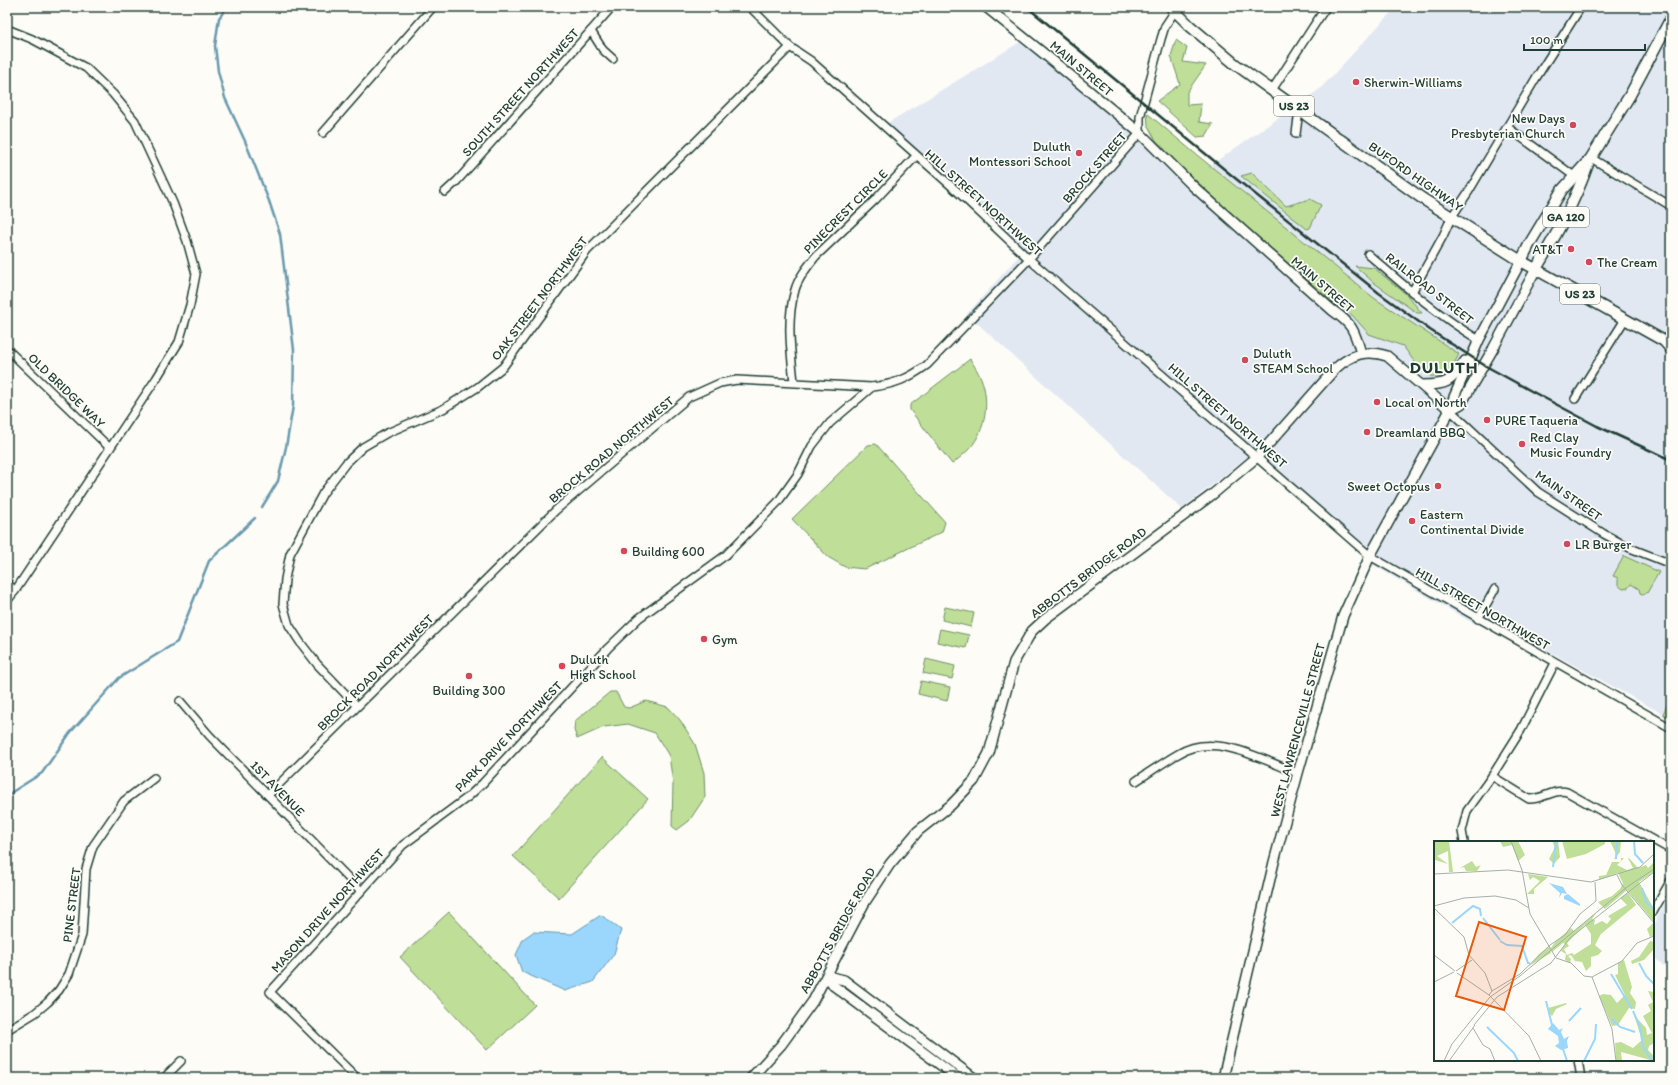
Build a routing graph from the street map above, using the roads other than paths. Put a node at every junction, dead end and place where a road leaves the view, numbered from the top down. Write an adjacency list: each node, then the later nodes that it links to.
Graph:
1 (433, 7): 16 (street)
2 (612, 7): 10 (street, SOUTH STREET NORTHWEST)
3 (750, 7): 11 (street)
4 (986, 7): 17 (street, MAIN STREET)
5 (1326, 7): 13 (street)
6 (1581, 7): 15 (street)
7 (1173, 9): 13 (main road, BUFORD HIGHWAY / US 23); 17 (street, BROCK STREET)
8 (1671, 18): 20 (main road, GA 120)
9 (7, 28): 42 (street)
10 (591, 31): 12 (street); 22 (street, SOUTH STREET NORTHWEST)
11 (790, 47): 19 (street, HILL STREET NORTHWEST); 53 (street, OAK STREET NORTHWEST)
12 (613, 59)
13 (1272, 90): 14 (main road, BUFORD HIGHWAY / US 23)
14 (1299, 110): 18 (street); 24 (main road, BUFORD HIGHWAY / US 23)
15 (1507, 127): 21 (street); 24 (street)
16 (323, 133)
17 (1140, 133): 26 (street, BROCK STREET); 35 (street, MAIN STREET)
18 (1296, 134)
19 (916, 156): 26 (street, HILL STREET NORTHWEST); 37 (street, PINECREST CIRCLE)
20 (1590, 160): 21 (main road, GA 120); 23 (street); 28 (main road, GA 120)
21 (1574, 176): 27 (main road, GA 120)
22 (445, 192)
23 (1671, 206)
24 (1451, 218): 27 (main road, BUFORD HIGHWAY / US 23); 29 (street)
25 (1368, 254): 29 (street, RAILROAD STREET)
26 (1029, 259): 39 (street, BROCK ROAD NORTHWEST); 43 (street, HILL STREET NORTHWEST)
27 (1521, 261): 28 (main road, BUFORD HIGHWAY / US 23); 31 (street, WEST LAWRENCEVILLE STREET)
28 (1536, 269): 30 (main road, BUFORD HIGHWAY / US 23); 41 (street, WEST LAWRENCEVILLE STREET)
29 (1412, 292): 31 (street, RAILROAD STREET)
30 (1624, 320): 32 (main road, BUFORD HIGHWAY / US 23); 40 (street)
31 (1479, 340): 36 (street, WEST LAWRENCEVILLE STREET)
32 (1667, 340): 34 (main road, BUFORD HIGHWAY / US 23)
33 (7, 349): 42 (street, OLD BRIDGE WAY)
34 (1671, 349)
35 (1360, 353): 38 (street, MAIN STREET); 43 (street, ABBOTTS BRIDGE ROAD)
36 (1471, 357): 38 (street); 41 (street, WEST LAWRENCEVILLE STREET)
37 (794, 382): 39 (street, BROCK ROAD NORTHWEST); 53 (street, BROCK ROAD NORTHWEST)
38 (1422, 385): 41 (street, MAIN STREET)
39 (872, 387): 60 (street, PARK DRIVE NORTHWEST)
40 (1575, 399)
41 (1450, 410): 44 (street, WEST LAWRENCEVILLE STREET); 45 (street, MAIN STREET)
42 (110, 448): 48 (street)
43 (1257, 457): 44 (street, HILL STREET NORTHWEST); 66 (street, ABBOTTS BRIDGE ROAD)
44 (1370, 556): 50 (street, HILL STREET NORTHWEST); 55 (street, WEST LAWRENCEVILLE STREET)
45 (1671, 564)
46 (7, 583): 48 (street)
47 (1495, 589): 50 (street)
48 (15, 591): 49 (street)
49 (7, 601)
50 (1478, 619): 51 (street, HILL STREET NORTHWEST)
51 (1555, 663): 54 (street, HILL STREET NORTHWEST); 56 (street)
52 (180, 701): 59 (street, 1ST AVENUE)
53 (357, 706): 59 (street, BROCK ROAD NORTHWEST)
54 (1671, 728)
55 (1298, 773): 58 (street); 75 (street, WEST LAWRENCEVILLE STREET)
56 (1492, 776): 61 (street); 62 (street)
57 (154, 778): 67 (street, PINE STREET)
58 (1136, 781)
59 (268, 795): 64 (street, 1ST AVENUE)
60 (412, 838): 64 (street, MASON DRIVE NORTHWEST)
61 (1464, 841)
62 (1671, 850)
63 (1671, 880): 65 (street)
64 (360, 890): 71 (street, MASON DRIVE NORTHWEST)
65 (1654, 910)
66 (827, 976): 72 (street, ABBOTTS BRIDGE ROAD); 73 (street); 74 (street)
67 (7, 1030)
68 (1578, 1061): 76 (street)
69 (181, 1062): 70 (street)
70 (164, 1078)
71 (357, 1078)
72 (751, 1078)
73 (958, 1078)
74 (974, 1078)
75 (1223, 1078)
76 (1581, 1078)

